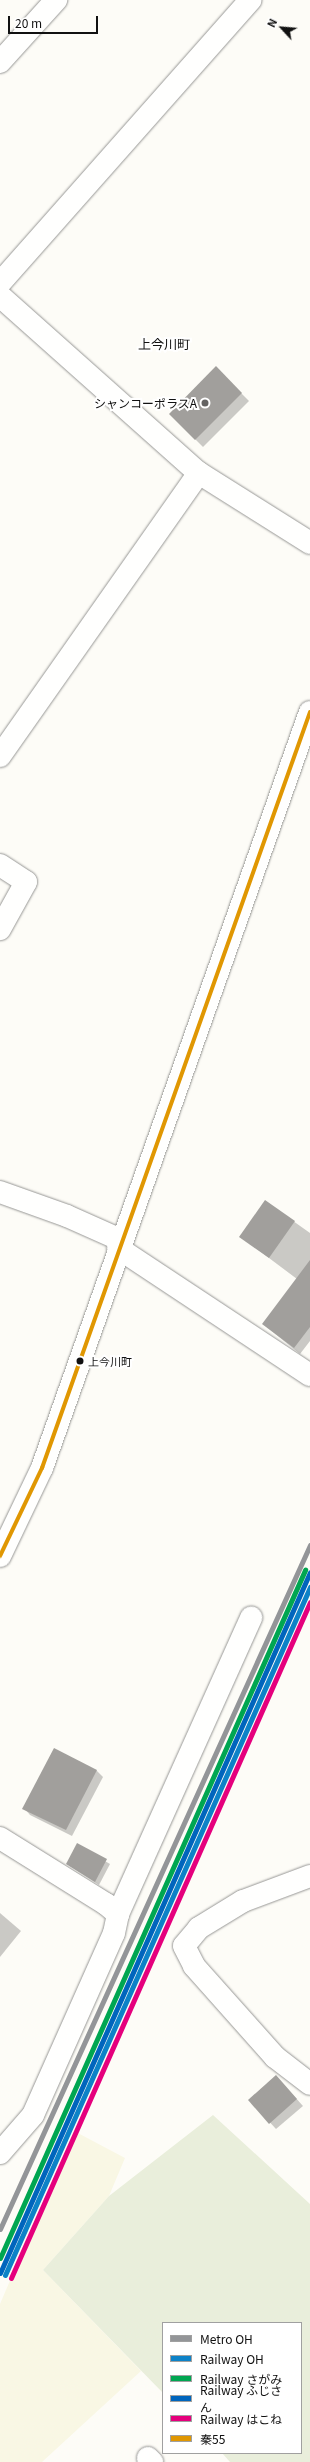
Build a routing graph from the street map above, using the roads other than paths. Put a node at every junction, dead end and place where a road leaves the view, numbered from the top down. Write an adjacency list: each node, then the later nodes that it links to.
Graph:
1 (56, 0): 3 (street)
2 (250, 0): 4 (street)
3 (0, 62)
4 (0, 283)
5 (0, 296): 6 (street)
6 (200, 473): 7 (street); 9 (street)
7 (310, 543)
8 (310, 712): 13 (street)
9 (0, 756)
10 (0, 865): 11 (street)
11 (0, 929)
12 (0, 1192): 13 (street)
13 (120, 1244): 14 (street); 15 (street)
14 (310, 1375)
15 (0, 1556)
16 (251, 1618): 19 (street)
17 (0, 1838): 19 (street)
18 (310, 1876): 20 (street)
19 (118, 1914): 21 (street)
20 (310, 2084)
21 (0, 2153)

